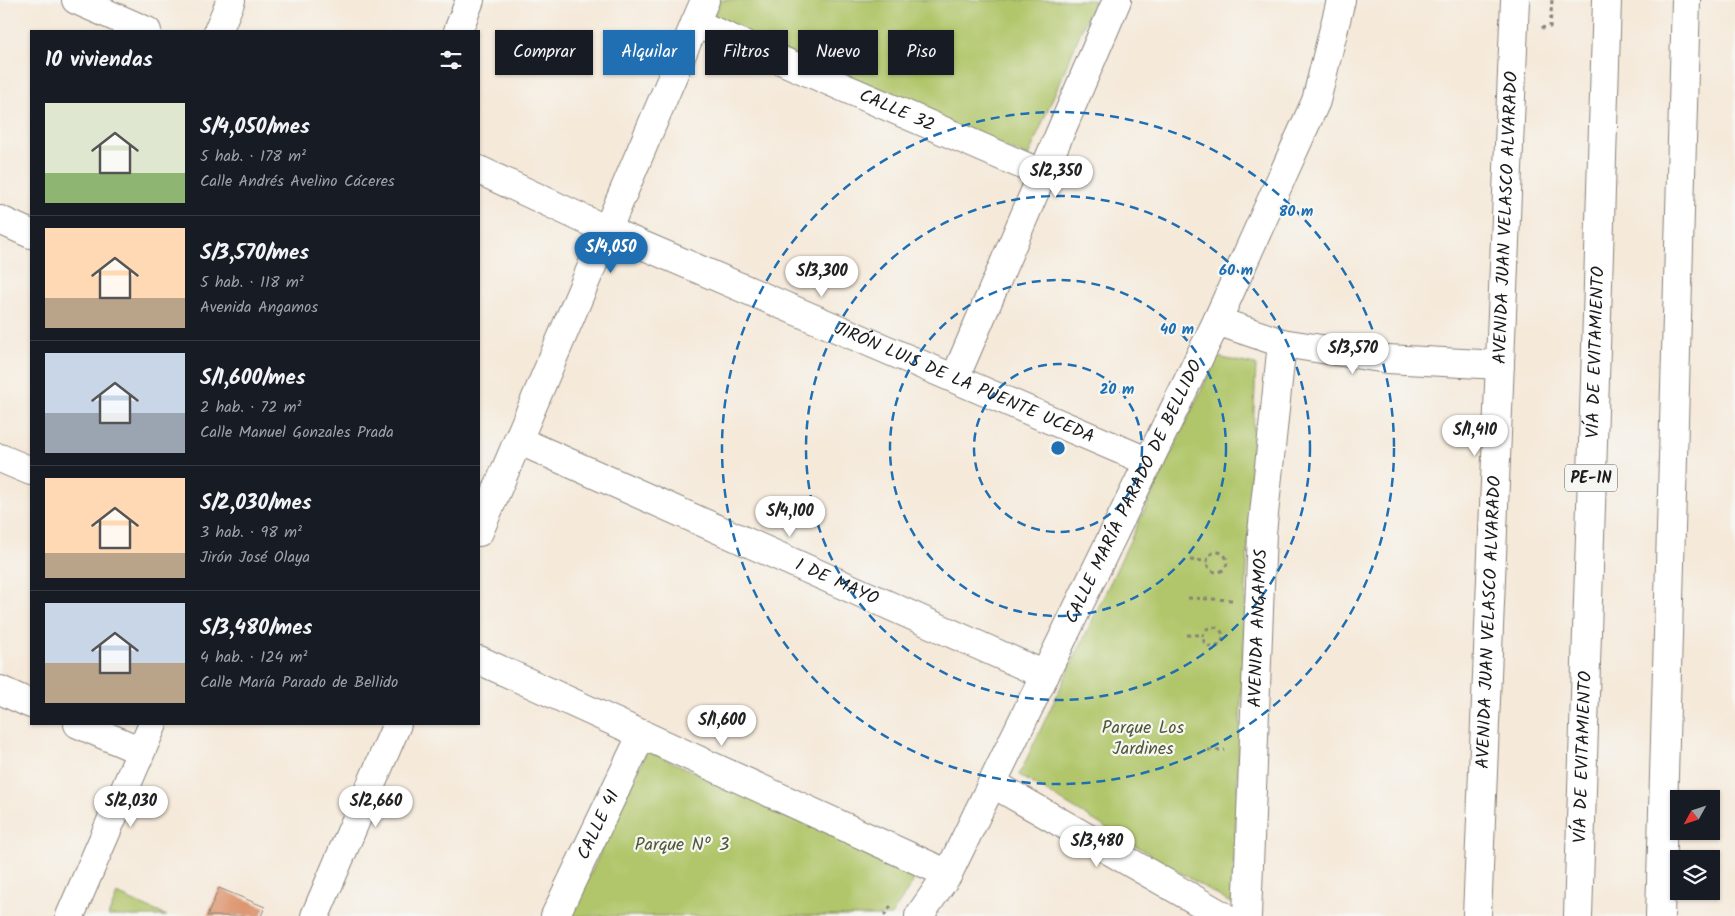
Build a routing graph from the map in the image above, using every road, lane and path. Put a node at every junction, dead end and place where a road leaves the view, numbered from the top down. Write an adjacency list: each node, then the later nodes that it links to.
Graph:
1 (76, 0): 12 (main road)
2 (231, 0): 13 (main road)
3 (470, 0): 14 (main road)
4 (1117, 0): 16 (main road)
5 (1340, 0): 20 (main road, CALLE MARÍA PARADO DE BELLIDO)
6 (1515, 0): 22 (main road, AVENIDA JUAN VELASCO ALVARADO)
7 (1552, 0): 11 (path)
8 (1606, 0): 57 (main road, VÍA DE EVITAMIENTO / PE-1N)
9 (1686, 0): 58 (main road)
10 (700, 12): 16 (main road, CALLE 32); 18 (main road)
11 (1543, 19)
12 (145, 30)
13 (218, 30)
14 (458, 30)
15 (480, 170): 18 (main road, JIRÓN LUIS DE LA PUENTE UCEDA)
16 (1043, 174): 23 (main road)
17 (0, 220): 19 (main road)
18 (607, 230): 23 (main road, JIRÓN LUIS DE LA PUENTE UCEDA); 24 (main road)
19 (30, 234)
20 (1217, 321): 21 (main road); 26 (main road, CALLE MARÍA PARADO DE BELLIDO)
21 (1282, 343): 22 (main road); 55 (main road, AVENIDA ANGAMOS)
22 (1500, 365): 56 (main road, AVENIDA JUAN VELASCO ALVARADO)
23 (955, 378): 26 (main road, JIRÓN LUIS DE LA PUENTE UCEDA)
24 (518, 440): 28 (main road); 36 (main road, 1 DE MAYO)
25 (0, 458): 27 (main road)
26 (1149, 462): 36 (main road, CALLE MARÍA PARADO DE BELLIDO)
27 (30, 471)
28 (480, 530)
29 (1190, 560): 30 (path)
30 (1207, 560): 30 (path)
31 (1188, 598): 32 (path)
32 (1240, 600)
33 (1187, 634): 34 (path)
34 (1204, 636): 34 (path)
35 (480, 660): 42 (main road)
36 (1045, 675): 46 (main road, CALLE MARÍA PARADO DE BELLIDO)
37 (0, 690): 38 (main road)
38 (30, 704)
39 (80, 725): 45 (main road)
40 (153, 725): 45 (main road)
41 (397, 725): 50 (main road)
42 (642, 734): 47 (main road); 51 (main road, CALLE 41)
43 (1208, 750): 44 (path)
44 (1226, 750)
45 (141, 752): 49 (main road)
46 (992, 783): 47 (main road, CALLE MARÍA PARADO DE BELLIDO); 54 (main road)
47 (948, 874): 53 (main road, CALLE MARÍA PARADO DE BELLIDO)
48 (894, 902): 52 (path)
49 (70, 916)
50 (315, 916)
51 (555, 916)
52 (884, 916)
53 (919, 916)
54 (1223, 916)
55 (1247, 916)
56 (1477, 916)
57 (1578, 916)
58 (1660, 916)

